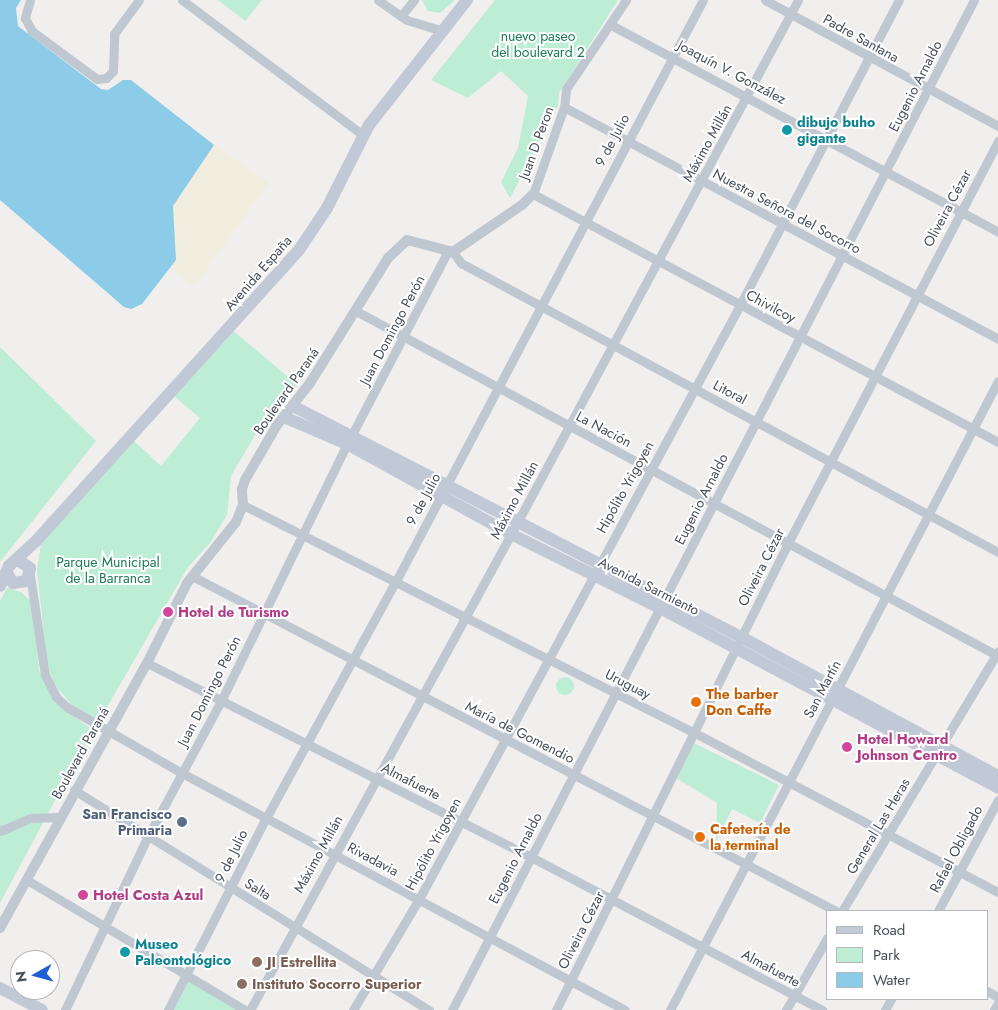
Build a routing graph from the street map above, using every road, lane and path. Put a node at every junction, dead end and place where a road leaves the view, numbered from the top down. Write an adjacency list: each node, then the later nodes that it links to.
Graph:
1 (30, 0): 2 (street)
2 (139, 0)
3 (182, 0): 23 (street)
4 (414, 0): 14 (street)
5 (467, 0): 16 (main road, Avenida España)
6 (626, 0): 15 (street, Juan D Peron)
7 (702, 0): 17 (street, 9 de Julio)
8 (765, 0): 13 (street, Padre Santana)
9 (798, 0): 13 (street, Máximo Millán)
10 (899, 0): 18 (street, Hipólito Yrigoyen)
11 (974, 0): 19 (street, Eugenio Arnaldo)
12 (383, 1): 14 (street)
13 (790, 14): 18 (street, Padre Santana); 20 (street, Máximo Millán)
14 (401, 16): 16 (street)
15 (611, 25): 17 (street, Joaquín V. González); 21 (street, Juan D Peron)
16 (443, 31): 23 (main road, Avenida España)
17 (673, 56): 20 (street, Joaquín V. González); 25 (street, 9 de Julio)
18 (869, 58): 19 (street, Padre Santana); 24 (street, Hipólito Yrigoyen)
19 (928, 90): 22 (street, Padre Santana); 27 (street, Eugenio Arnaldo)
20 (748, 96): 24 (street, Joaquín V. González); 28 (street, Máximo Millán)
21 (564, 107): 25 (street, Nuestra Señora del Socorro); 29 (street, Juan D Peron)
22 (998, 126)
23 (363, 135): 66 (main road, Avenida España)
24 (825, 138): 27 (street, Joaquín V. González); 32 (street, Hipólito Yrigoyen)
25 (627, 141): 28 (street, Nuestra Señora del Socorro); 31 (street, 9 de Julio)
26 (998, 141): 30 (street, Oliveira Cézar)
27 (888, 172): 30 (street, Joaquín V. González); 35 (street, Eugenio Arnaldo)
28 (702, 181): 32 (street, Nuestra Señora del Socorro); 36 (street, Máximo Millán)
29 (533, 194): 31 (street, Chivilcoy); 34 (street)
30 (961, 213): 33 (street, Joaquín V. González); 37 (street, Oliveira Cézar)
31 (584, 220): 36 (street, Chivilcoy); 38 (street, 9 de Julio)
32 (782, 224): 35 (street, Nuestra Señora del Socorro); 39 (street, Hipólito Yrigoyen)
33 (998, 232)
34 (450, 252): 38 (street, Litoral); 40 (street, Boulevard Paraná); 42 (street, Juan Domingo Perón)
35 (842, 256): 37 (street, Nuestra Señora del Socorro); 41 (street, Eugenio Arnaldo)
36 (658, 261): 39 (street, Chivilcoy); 44 (street, Máximo Millán)
37 (915, 295): 43 (street, Nuestra Señora del Socorro); 45 (street, Oliveira Cézar)
38 (541, 305): 44 (street, Litoral); 48 (street, 9 de Julio)
39 (740, 305): 41 (street, Chivilcoy); 47 (street, Hipólito Yrigoyen)
40 (356, 311): 42 (street, La Nación); 49 (street, Boulevard Paraná)
41 (799, 337): 45 (street, Chivilcoy); 51 (street, Eugenio Arnaldo)
42 (403, 338): 48 (street, La Nación); 54 (street, Juan Domingo Perón)
43 (998, 339)
44 (611, 346): 47 (street, Litoral); 52 (street, Máximo Millán)
45 (874, 376): 53 (street, Chivilcoy); 56 (street, Oliveira Cézar)
46 (998, 381): 53 (street, San Martín)
47 (694, 388): 51 (street, Litoral); 57 (street, Hipólito Yrigoyen)
48 (497, 390): 52 (street, La Nación); 58 (street, 9 de Julio)
49 (293, 406): 50 (street, Boulevard Paraná); 54 (main road, Avenida Sarmiento)
50 (284, 417): 54 (main road, Avenida Sarmiento); 59 (street, Boulevard Paraná)
51 (756, 421): 56 (street, Litoral); 60 (street, Eugenio Arnaldo)
52 (568, 426): 57 (street, La Nación); 62 (street, Máximo Millán)
53 (974, 429): 55 (street, Chivilcoy); 61 (street, San Martín)
54 (349, 440): 58 (main road, Avenida Sarmiento); 63 (street, Juan Domingo Perón)
55 (998, 442)
56 (832, 462): 61 (street, Litoral); 64 (street, Oliveira Cézar)
57 (651, 470): 60 (street, La Nación); 67 (street, Hipólito Yrigoyen)
58 (442, 490): 62 (main road, Avenida Sarmiento); 69 (street, 9 de Julio)
59 (243, 505): 63 (street, Uruguay); 68 (street, Boulevard Paraná)
60 (713, 505): 64 (street, La Nación); 73 (street, Eugenio Arnaldo)
61 (930, 515): 65 (street, Litoral); 71 (street, San Martín)
62 (514, 529): 67 (main road, Avenida Sarmiento); 75 (street, Máximo Millán)
63 (302, 534): 69 (street, Uruguay); 74 (street, Juan Domingo Perón)
64 (788, 543): 71 (street, La Nación); 76 (street, Oliveira Cézar)
65 (998, 552)
66 (26, 567): 70 (main road, Avenida España); 70 (main road, Avenida España); 72 (street)
67 (596, 570): 73 (main road, Avenida Sarmiento); 78 (street, Hipólito Yrigoyen)
68 (192, 576): 74 (street, María de Gomendio); 80 (street, Boulevard Paraná)
69 (396, 581): 75 (street, Uruguay); 79 (street, 9 de Julio)
70 (8, 582): 72 (street)
71 (888, 596): 77 (street, La Nación); 82 (street, San Martín)
72 (35, 600): 85 (street, Rivadavia)
73 (662, 603): 76 (main road, Avenida Sarmiento); 81 (street, Eugenio Arnaldo)
74 (263, 613): 79 (street, María de Gomendio); 84 (street, Juan Domingo Perón)
75 (466, 618): 78 (street, Uruguay); 83 (street, Máximo Millán)
76 (738, 643): 82 (main road, Avenida Sarmiento); 86 (street, Oliveira Cézar)
77 (997, 654): 89 (street, General Las Heras)
78 (548, 659): 81 (street, Uruguay); 87 (street, Hipólito Yrigoyen)
79 (354, 661): 83 (street, María de Gomendio); 88 (street, 9 de Julio)
80 (147, 663): 84 (street, Almafuerte); 85 (street, Boulevard Paraná)
81 (615, 694): 86 (street, Uruguay); 91 (street, Eugenio Arnaldo)
82 (835, 694): 89 (main road, Avenida Sarmiento); 94 (street, San Martín)
83 (423, 697): 87 (street, María de Gomendio); 93 (street, Máximo Millán)
84 (221, 701): 88 (street, Almafuerte); 90 (street, Juan Domingo Perón)
85 (107, 731): 90 (street, Rivadavia); 96 (street, Boulevard Paraná)
86 (695, 733): 94 (street, Uruguay); 98 (street, Oliveira Cézar)
87 (504, 740): 91 (street, María de Gomendio); 101 (street, Hipólito Yrigoyen)
88 (306, 744): 93 (street, Almafuerte); 100 (street, 9 de Julio)
89 (939, 750): 92 (main road, Avenida Sarmiento); 95 (main road, Avenida Sarmiento); 103 (street, General Las Heras)
90 (182, 773): 100 (street, Rivadavia); 104 (street, Juan Domingo Perón)
91 (574, 775): 98 (street, María de Gomendio); 106 (street, Eugenio Arnaldo)
92 (998, 776)
93 (376, 779): 101 (street, Almafuerte); 105 (street, Máximo Millán)
94 (789, 782): 103 (street, Uruguay); 107 (street, San Martín)
95 (998, 788)
96 (74, 790): 99 (street, Boulevard Paraná); 104 (street, Salta)
97 (998, 800): 108 (street, Rafael Obligado)
98 (654, 815): 107 (street, María de Gomendio); 113 (street, Oliveira Cézar)
99 (59, 817): 102 (street); 109 (street, Boulevard Paraná)
100 (266, 818): 105 (street, Rivadavia); 110 (street, 9 de Julio)
101 (460, 821): 106 (street, Almafuerte); 112 (street, Hipólito Yrigoyen)
102 (0, 831)
103 (890, 834): 108 (street, Uruguay); 115 (street, General Las Heras)
104 (148, 836): 110 (street, Salta); 117 (street, Juan Domingo Perón)
105 (334, 854): 112 (street, Rivadavia); 118 (street, Máximo Millán)
106 (531, 857): 113 (street, Almafuerte); 120 (street, Eugenio Arnaldo)
107 (747, 864): 114 (street, María de Gomendio); 122 (street, San Martín)
108 (959, 872): 111 (street, Uruguay); 116 (street, Rafael Obligado)
109 (27, 880): 117 (street); 119 (street, Boulevard Paraná)
110 (231, 888): 118 (street, Salta); 123 (street, 9 de Julio)
111 (998, 892)
112 (419, 899): 120 (street, Rivadavia); 124 (street, Hipólito Yrigoyen)
113 (611, 900): 122 (street, Almafuerte); 125 (street, Oliveira Cézar)
114 (834, 910)
115 (843, 910)
116 (939, 910)
117 (106, 926): 123 (street); 130 (street, Juan Domingo Perón)
118 (294, 927): 124 (street, Salta); 133 (street, Máximo Millán)
119 (0, 928)
120 (490, 937): 125 (street, Rivadavia); 136 (street, Eugenio Arnaldo)
121 (826, 940): 127 (street)
122 (702, 947): 127 (street, Almafuerte); 139 (street, San Martín)
123 (188, 975): 131 (street, 9 de Julio); 132 (street)
124 (374, 977): 134 (street, Hipólito Yrigoyen); 135 (street, Salta)
125 (571, 980): 137 (street, Oliveira Cézar); 138 (street, Rivadavia)
126 (0, 988): 129 (main road)
127 (795, 996): 140 (street); 141 (street, Almafuerte)
128 (998, 1003): 142 (street)
129 (42, 1010)
130 (65, 1010)
131 (168, 1010)
132 (245, 1010)
133 (250, 1010)
134 (353, 1010)
135 (428, 1010)
136 (452, 1010)
137 (556, 1010)
138 (625, 1010)
139 (670, 1010)
140 (786, 1010)
141 (822, 1010)
142 (994, 1010)

